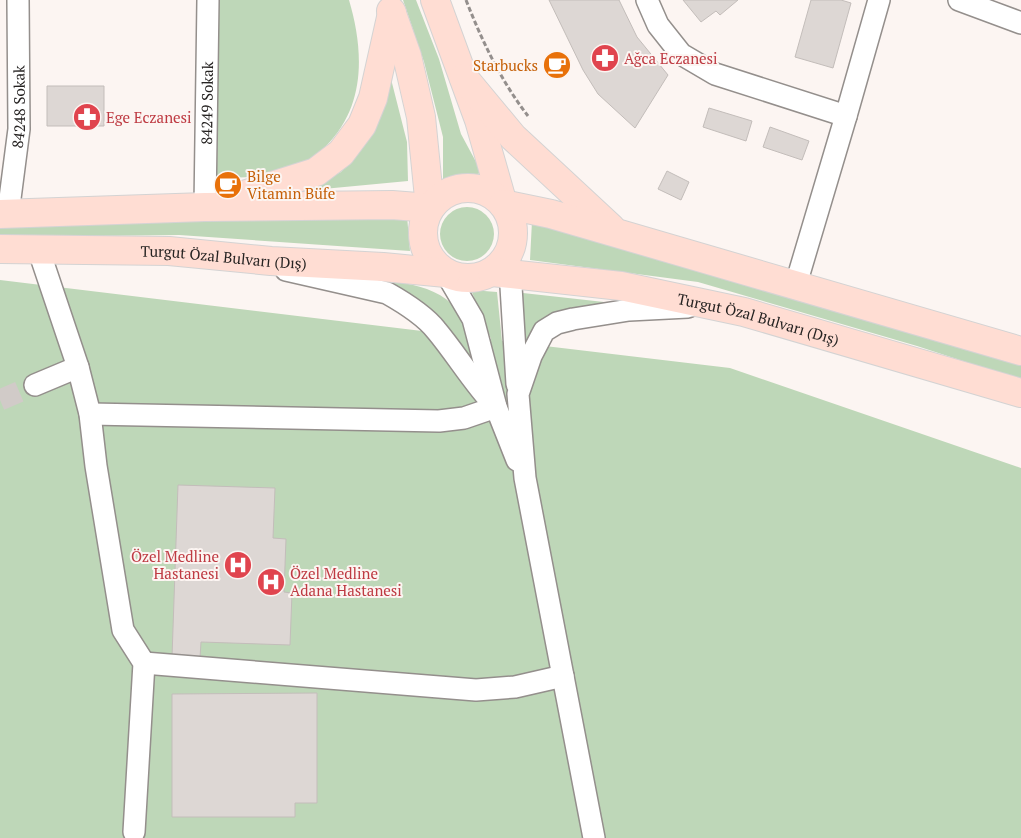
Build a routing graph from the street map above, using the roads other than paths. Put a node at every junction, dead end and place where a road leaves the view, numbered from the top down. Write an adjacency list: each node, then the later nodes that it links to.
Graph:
1 (18, 0): 14 (street, 84248 Sokak)
2 (208, 0): 12 (street, 84249 Sokak)
3 (435, 0): 9 (main road)
4 (646, 0): 10 (street)
5 (879, 0): 10 (street)
6 (959, 0): 8 (street)
7 (389, 7): 12 (main road); 13 (main road)
8 (1021, 23)
9 (464, 78): 11 (main road); 15 (main road)
10 (846, 116): 21 (street)
11 (503, 204): 13 (main road); 15 (main road); 19 (main road)
12 (205, 207): 13 (main road); 14 (main road)
13 (430, 208): 20 (main road)
14 (4, 214)
15 (616, 232): 21 (main road)
16 (38, 248): 17 (main road, Turgut Özal Bulvarı (Dış)); 18 (main road, Turgut Özal Bulvarı (Dış)); 24 (street)
17 (0, 249)
18 (271, 261): 20 (main road, Turgut Özal Bulvarı (Dış)); 28 (street)
19 (503, 266): 20 (main road); 22 (main road, Turgut Özal Bulvarı (Dış)); 26 (street)
20 (446, 273): 28 (street)
21 (796, 284): 23 (main road)
22 (716, 306): 26 (street); 27 (main road, Turgut Özal Bulvarı (Dış))
23 (1021, 351)
24 (78, 367): 25 (street); 29 (street)
25 (35, 385)
26 (518, 394): 30 (street)
27 (1021, 394)
28 (496, 407): 29 (street); 30 (street)
29 (90, 414): 31 (street)
30 (525, 478): 32 (street)
31 (144, 663): 32 (street); 33 (street)
32 (563, 676): 34 (street)
33 (134, 832)
34 (594, 838)

